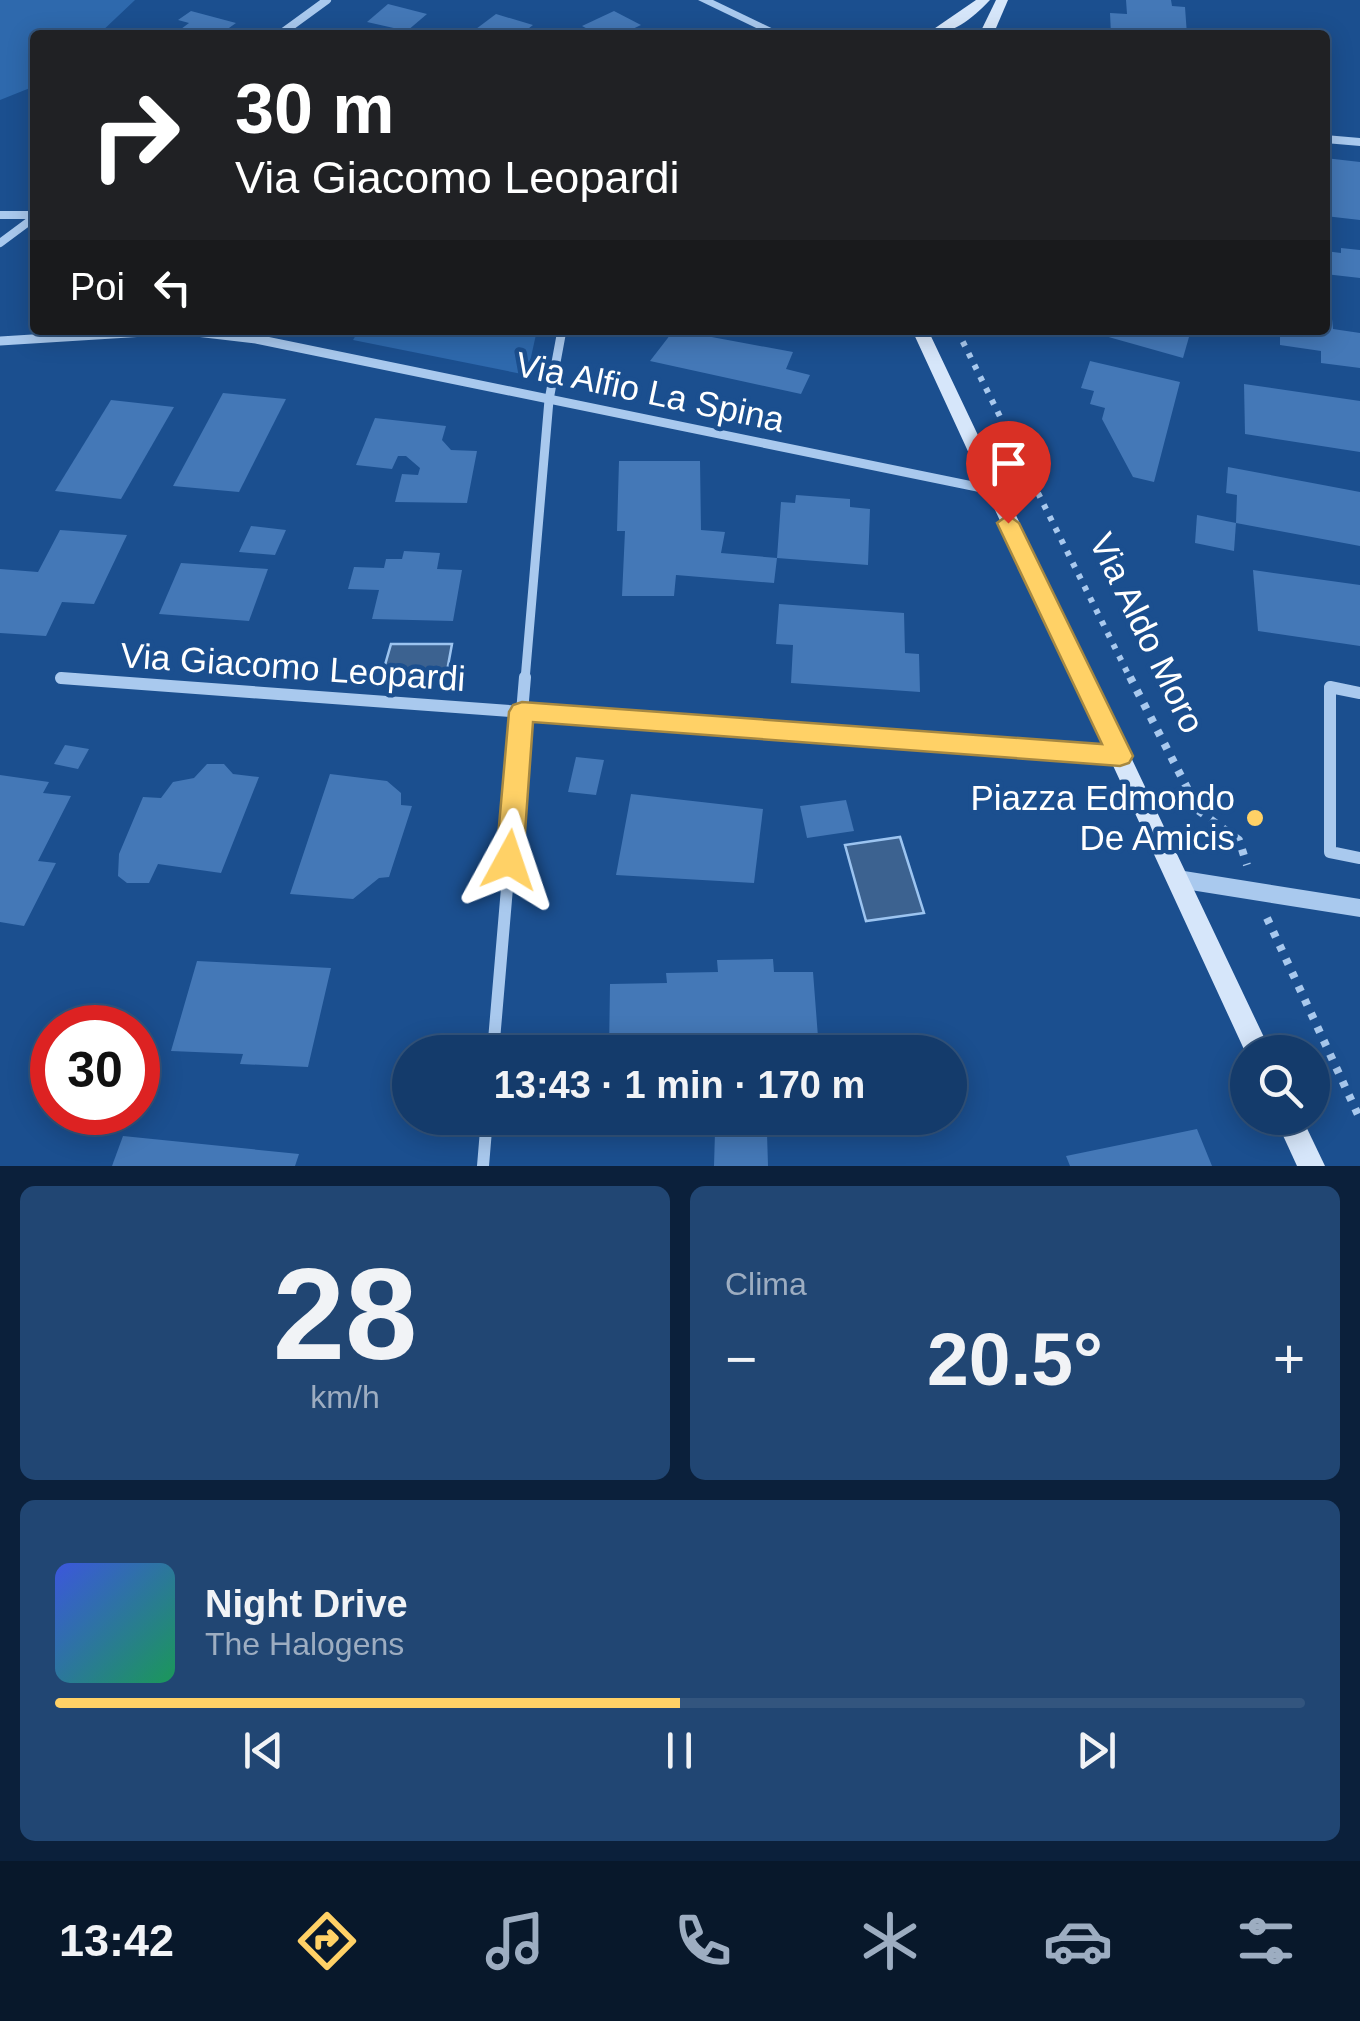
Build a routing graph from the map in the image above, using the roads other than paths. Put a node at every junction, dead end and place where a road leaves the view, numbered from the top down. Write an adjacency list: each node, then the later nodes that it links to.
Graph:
1 (326, 0): 5 (street)
2 (704, 0): 6 (street)
3 (984, 0): 7 (main road)
4 (1002, 0): 8 (main road)
5 (287, 30)
6 (769, 30)
7 (941, 30)
8 (988, 30)
9 (1330, 139): 10 (street)
10 (1360, 142)
11 (0, 215): 12 (street)
12 (30, 216)
13 (30, 220): 14 (street)
14 (0, 244)
15 (97, 335): 19 (street, Via Alfio La Spina)
16 (221, 335): 20 (street, Via Alfio La Spina)
17 (561, 335): 20 (street)
18 (922, 335): 21 (main road)
19 (0, 341)
20 (549, 400): 21 (street, Via Alfio La Spina); 24 (street)
21 (992, 490): 25 (main road)
22 (61, 678): 24 (street, Via Giacomo Leopardi)
23 (1360, 693): 26 (street)
24 (522, 712): 25 (street, Via Giacomo Leopardi); 29 (street)
25 (1120, 756): 27 (main road)
26 (1360, 858)
27 (1178, 879): 28 (street); 30 (main road)
28 (1360, 908)
29 (494, 1035)
30 (1250, 1035)
31 (486, 1135): 33 (street)
32 (1296, 1135): 34 (main road)
33 (483, 1166)
34 (1311, 1166)

